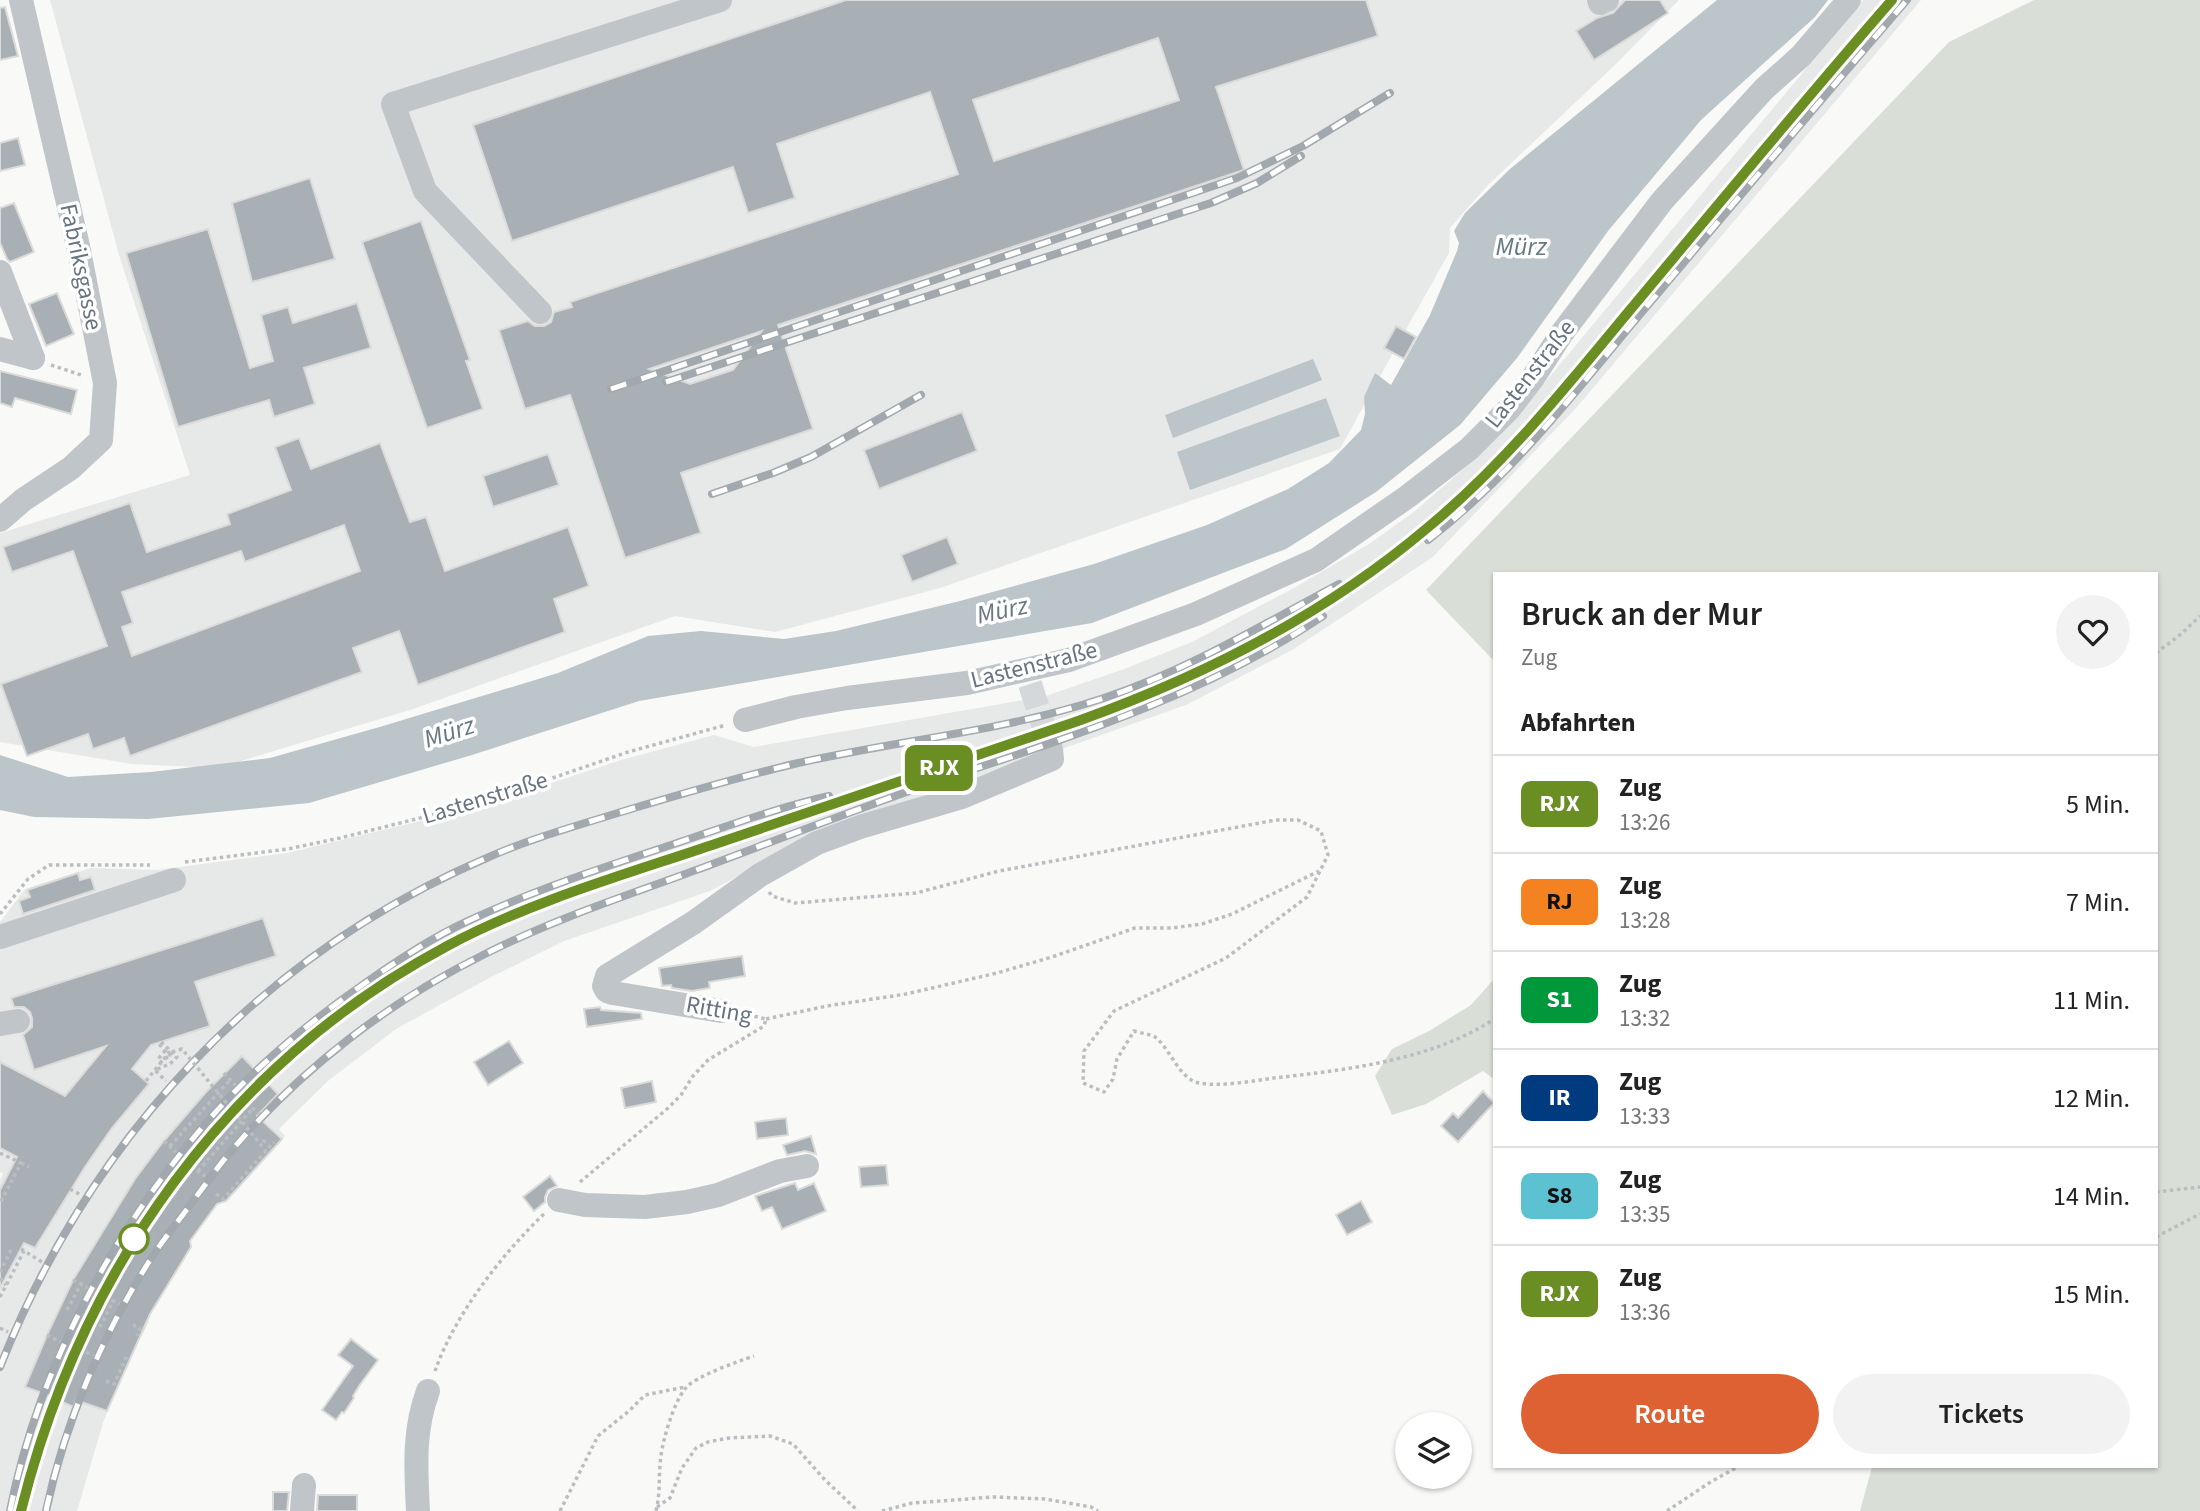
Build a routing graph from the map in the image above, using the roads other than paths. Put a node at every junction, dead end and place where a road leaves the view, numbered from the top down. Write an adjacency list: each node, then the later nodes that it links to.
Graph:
1 (21, 0): 10 (street, Fabriksgasse)
2 (720, 0): 6 (street)
3 (1599, 0): 4 (street)
4 (1607, 0)
5 (1849, 0): 12 (street, Lastenstraße)
6 (688, 4): 8 (street)
7 (0, 272): 9 (street)
8 (540, 312)
9 (0, 349)
10 (12, 499): 11 (street, Fabriksgasse)
11 (0, 520)
12 (745, 720)
13 (1051, 749): 16 (street, Ritting)
14 (175, 872): 15 (street)
15 (0, 937)
16 (721, 1011)
17 (807, 1166): 18 (street)
18 (559, 1200)
19 (428, 1391): 22 (street)
20 (304, 1485): 21 (street)
21 (302, 1511)
22 (418, 1511)

